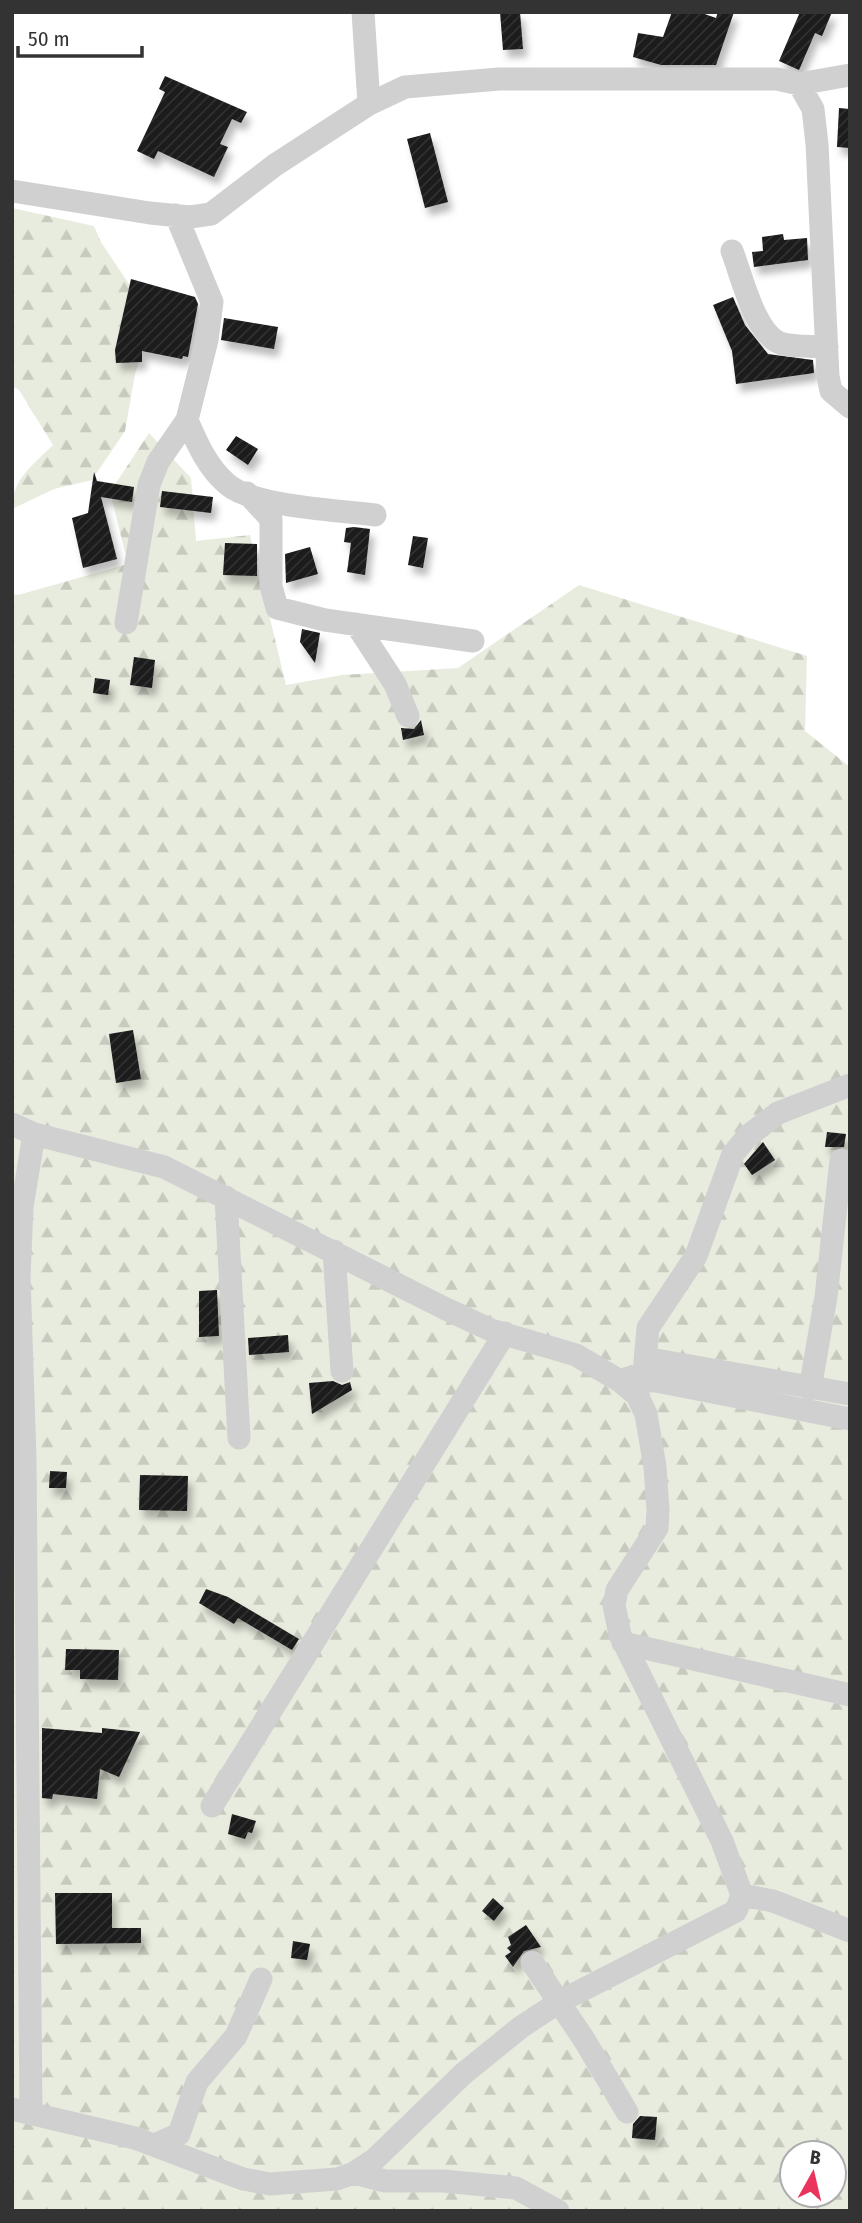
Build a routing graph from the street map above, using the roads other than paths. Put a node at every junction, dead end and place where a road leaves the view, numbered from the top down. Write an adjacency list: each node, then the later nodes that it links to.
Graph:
1 (363, 12): 4 (street)
2 (850, 75): 3 (street)
3 (800, 84): 4 (street); 8 (street)
4 (369, 104): 6 (street)
5 (12, 191): 6 (street)
6 (176, 215): 10 (street)
7 (732, 251): 8 (street)
8 (827, 347): 9 (street)
9 (850, 407)
10 (187, 420): 11 (street); 13 (street)
11 (247, 493): 12 (street); 14 (street)
12 (375, 515)
13 (126, 623)
14 (356, 624): 15 (street); 16 (street)
15 (472, 641)
16 (413, 709)
17 (850, 1085): 25 (street)
18 (12, 1124): 19 (street)
19 (34, 1134): 21 (street); 39 (street)
20 (841, 1160): 27 (street)
21 (226, 1197): 22 (street); 30 (street)
22 (334, 1251): 23 (street); 24 (street)
23 (505, 1334): 26 (street); 33 (street)
24 (342, 1371)
25 (643, 1373): 26 (street); 27 (street)
26 (620, 1381): 29 (street); 31 (street)
27 (810, 1389): 28 (street)
28 (850, 1394)
29 (850, 1419)
30 (239, 1438)
31 (623, 1643): 32 (street); 34 (street)
32 (850, 1695)
33 (212, 1806)
34 (741, 1895): 35 (street); 38 (street)
35 (850, 1931)
36 (532, 1962): 38 (street)
37 (261, 1979): 41 (street)
38 (559, 2003): 40 (street); 42 (street)
39 (22, 2112): 41 (street)
40 (627, 2112)
41 (155, 2145): 42 (street)
42 (354, 2173): 43 (street)
43 (558, 2211)

